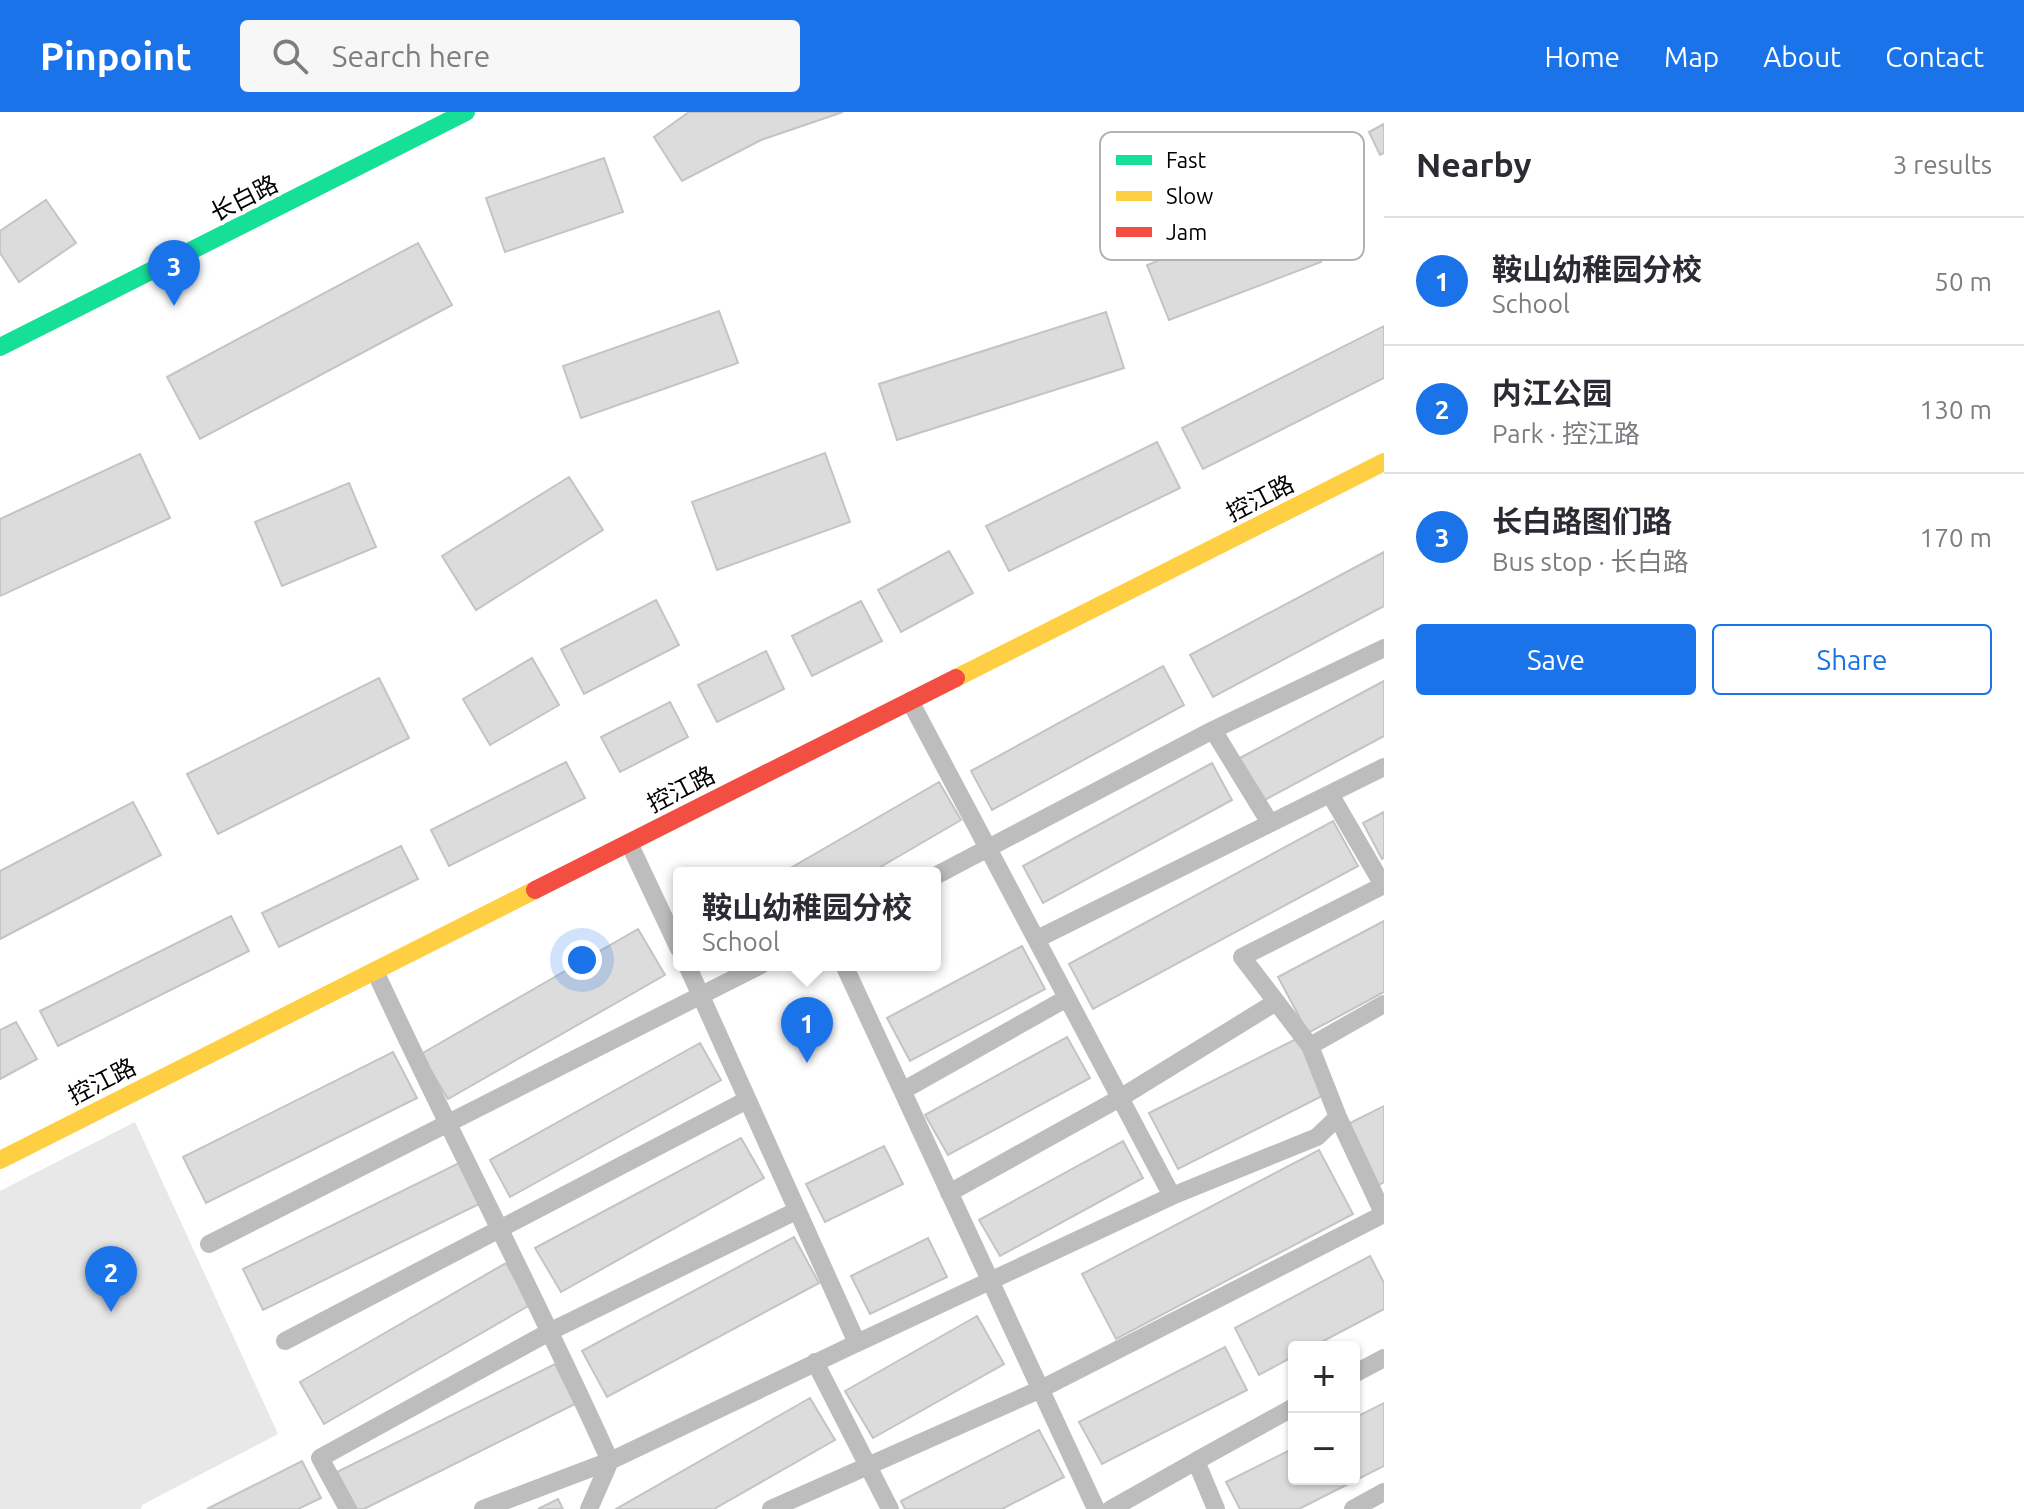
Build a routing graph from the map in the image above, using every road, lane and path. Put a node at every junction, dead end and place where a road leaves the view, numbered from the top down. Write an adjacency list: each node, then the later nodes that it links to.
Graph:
1 (466, 112): 2 (main road, 长白路)
2 (0, 347)
3 (1384, 462): 5 (main road, 控江路)
4 (1384, 648): 6 (lane)
5 (910, 701): 10 (main road, 控江路); 11 (lane)
6 (1213, 730): 9 (lane); 11 (lane)
7 (1384, 767): 8 (lane)
8 (1330, 794): 9 (lane); 13 (lane)
9 (1270, 823): 15 (lane)
10 (629, 843): 14 (lane); 16 (main road, 控江路)
11 (989, 849): 12 (lane); 15 (lane)
12 (941, 873)
13 (1383, 885): 22 (lane)
14 (673, 936)
15 (1037, 939): 21 (lane)
16 (374, 969): 29 (lane); 30 (main road, 控江路)
17 (690, 971): 20 (lane)
18 (749, 971): 20 (lane)
19 (847, 971): 25 (lane)
20 (701, 995): 27 (lane); 29 (lane)
21 (1067, 998): 25 (lane); 26 (lane)
22 (1276, 1002): 24 (lane); 26 (lane)
23 (1384, 1004): 24 (lane)
24 (1310, 1046): 28 (lane)
25 (904, 1090): 31 (lane)
26 (1120, 1098): 31 (lane); 32 (lane)
27 (747, 1100): 33 (lane); 35 (lane)
28 (1338, 1117): 32 (lane); 34 (lane)
29 (445, 1122): 35 (lane); 36 (lane)
30 (0, 1160)
31 (949, 1193): 37 (lane)
32 (1172, 1196): 37 (lane)
33 (796, 1211): 38 (lane); 40 (lane)
34 (1384, 1215): 44 (lane)
35 (499, 1227): 38 (lane); 39 (lane)
36 (209, 1244)
37 (988, 1282): 40 (lane); 44 (lane)
38 (551, 1331): 46 (lane); 50 (lane)
39 (285, 1341)
40 (857, 1343): 42 (lane)
41 (1384, 1358): 43 (lane)
42 (815, 1362): 46 (lane); 48 (lane)
43 (1360, 1371)
44 (1039, 1390): 48 (lane); 55 (lane)
45 (1288, 1410): 47 (lane)
46 (610, 1461): 51 (lane); 52 (lane)
47 (1196, 1461): 56 (lane); 57 (lane)
48 (868, 1466): 53 (lane); 54 (lane)
49 (1384, 1492): 58 (lane)
50 (348, 1509)
51 (483, 1509)
52 (589, 1509)
53 (771, 1509)
54 (890, 1509)
55 (1096, 1509)
56 (1111, 1509)
57 (1216, 1509)
58 (1353, 1509)

